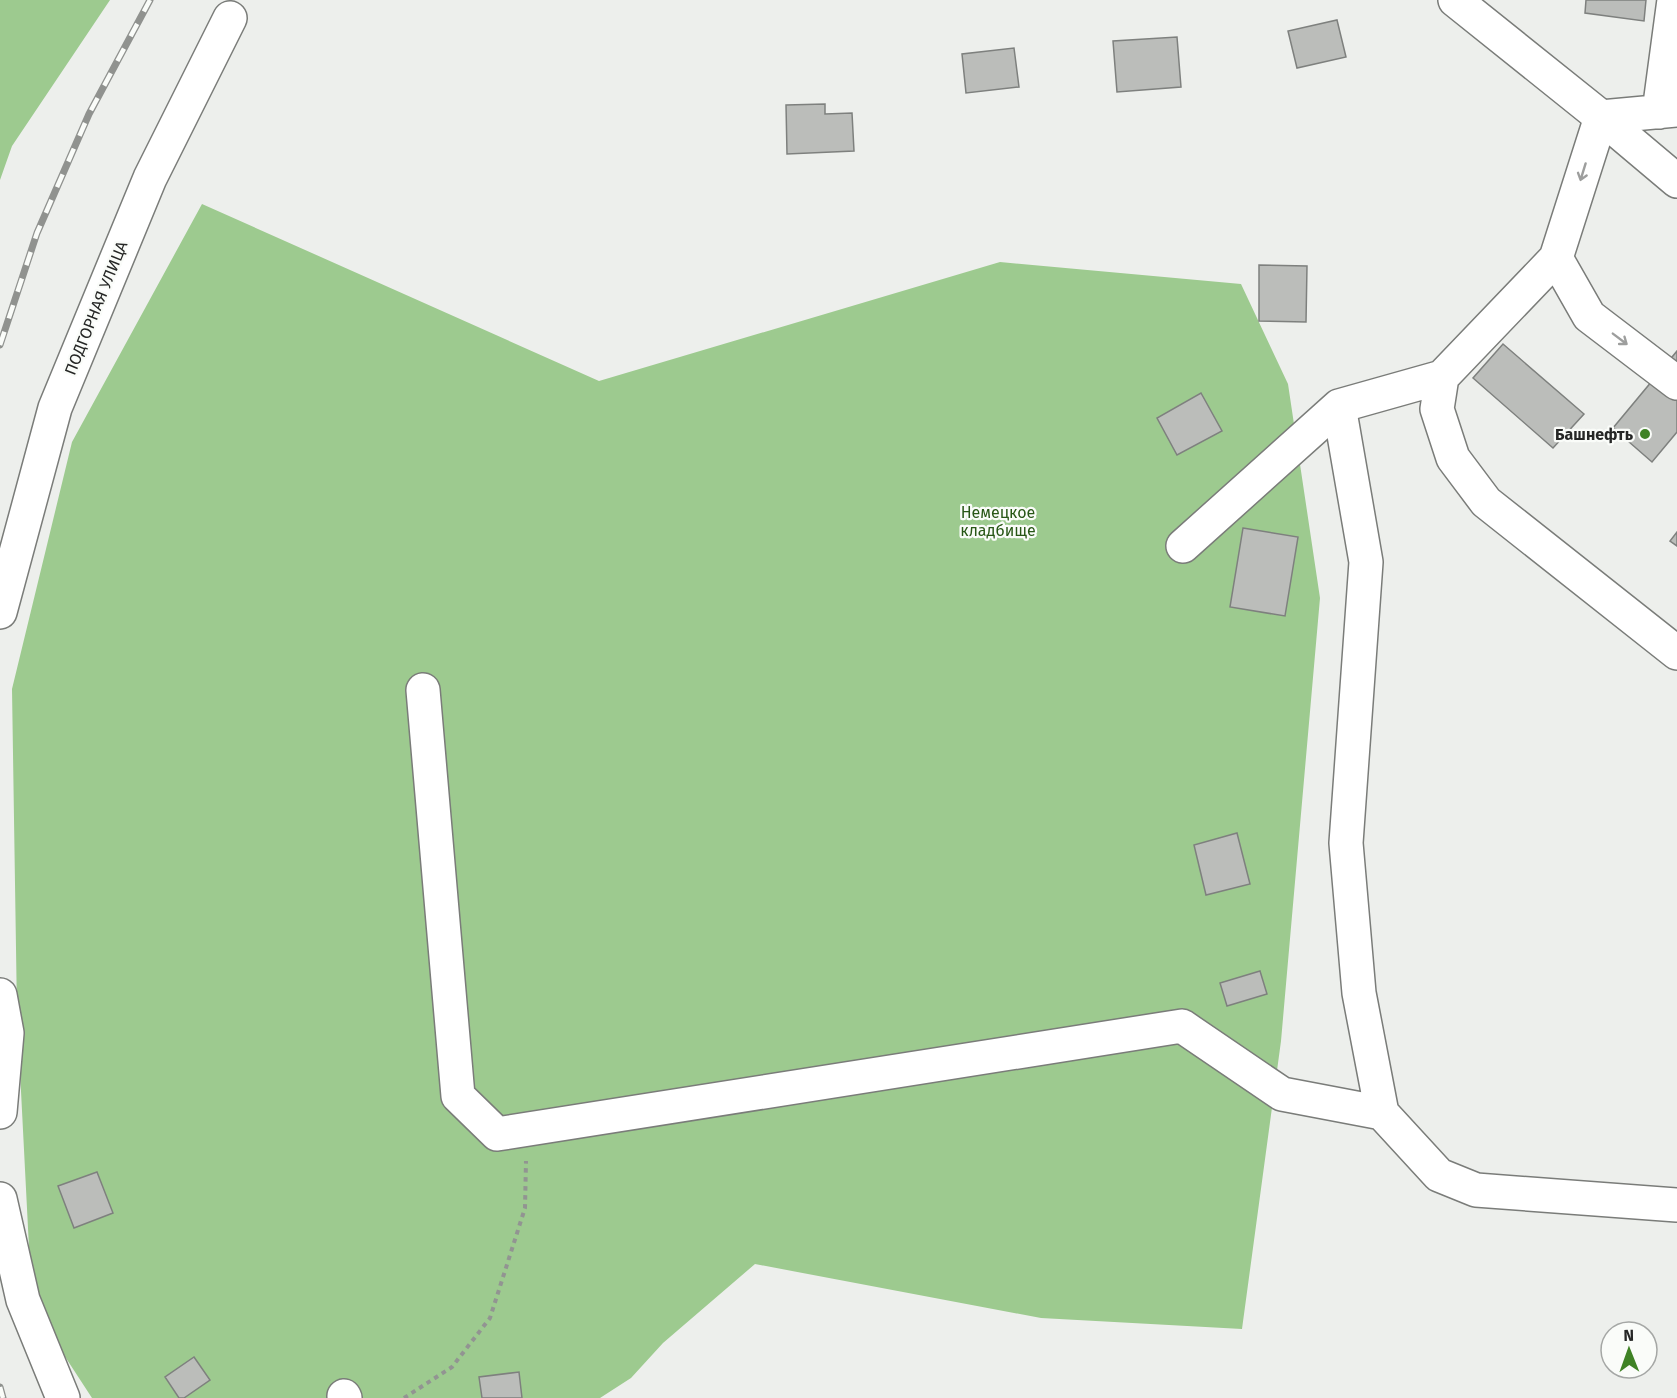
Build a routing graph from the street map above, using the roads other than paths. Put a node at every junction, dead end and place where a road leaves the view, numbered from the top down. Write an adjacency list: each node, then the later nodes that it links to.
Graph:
1 (1455, 0): 5 (street)
2 (1674, 0): 4 (street)
3 (230, 18): 12 (street, ПОДГОРНАЯ УЛИЦА)
4 (1668, 111): 5 (street)
5 (1601, 117): 6 (street); 7 (street, one-way to 7)
6 (1677, 181)
7 (1556, 258): 8 (street); 9 (street, one-way to 9)
8 (1442, 377): 10 (street); 13 (street)
9 (1677, 383)
10 (1339, 406): 11 (street); 17 (street)
11 (1183, 546)
12 (0, 612)
13 (1677, 653)
14 (423, 690): 17 (street)
15 (0, 996): 16 (street)
16 (0, 1112)
17 (1382, 1113): 19 (street)
18 (0, 1199): 20 (street)
19 (1677, 1204)
20 (63, 1398)

